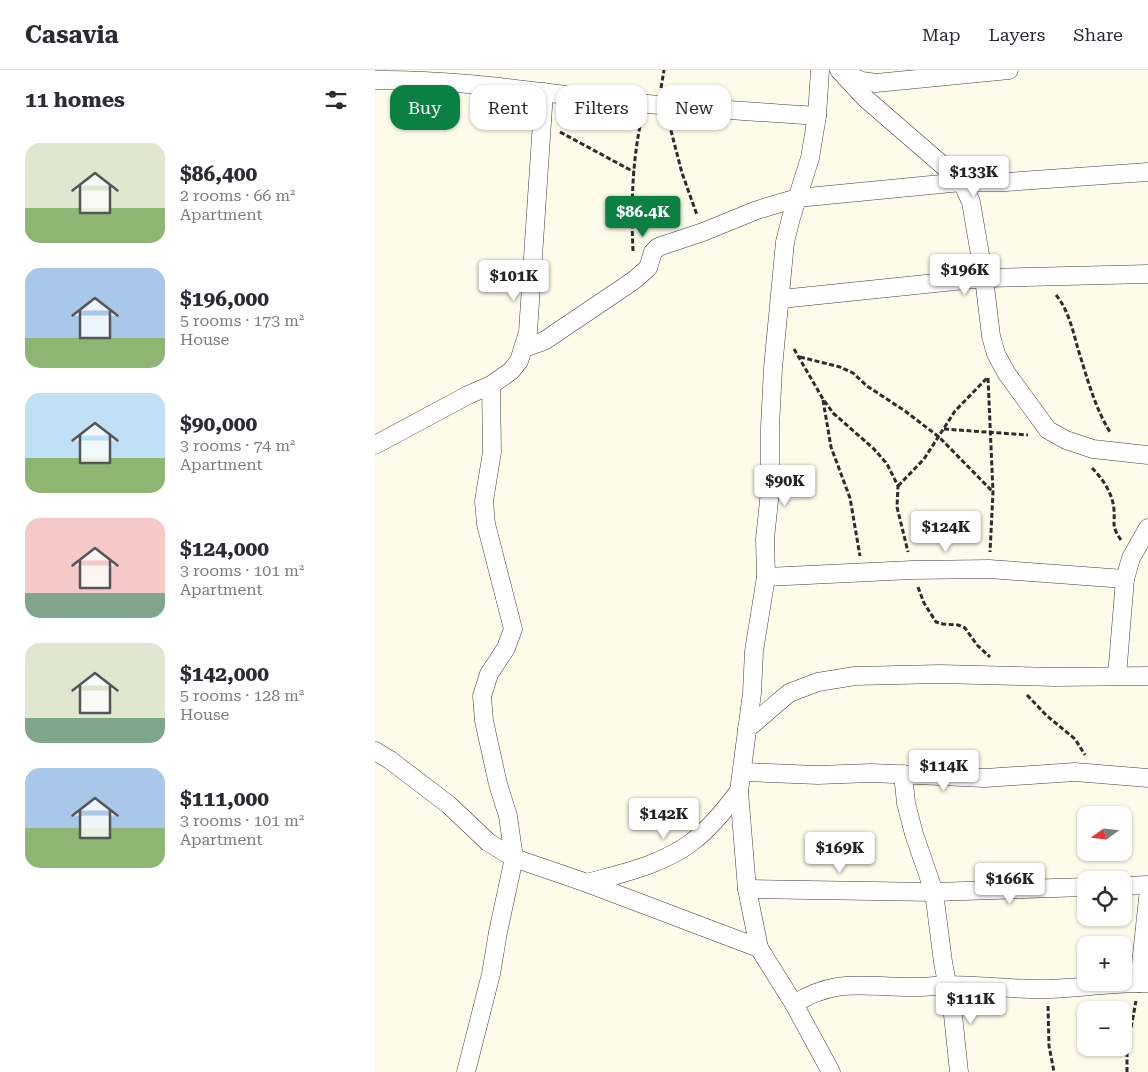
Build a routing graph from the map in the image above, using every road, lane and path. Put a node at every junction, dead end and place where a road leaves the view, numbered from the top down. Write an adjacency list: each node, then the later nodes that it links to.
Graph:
1 (820, 70): 7 (street)
2 (1009, 70): 3 (street)
3 (840, 71): 14 (street)
4 (375, 80): 5 (street)
5 (482, 85)
6 (731, 109): 7 (street)
7 (817, 116): 15 (street)
8 (546, 124): 12 (path)
9 (541, 130): 23 (street)
10 (639, 130): 12 (path)
11 (671, 130): 16 (path)
12 (634, 172): 20 (path)
13 (1148, 172): 14 (street)
14 (962, 182): 15 (street); 19 (street)
15 (797, 198): 16 (street); 21 (street)
16 (703, 232): 20 (street)
17 (1148, 274): 18 (street)
18 (1034, 277): 19 (street); 34 (path)
19 (984, 278): 21 (street); 24 (street)
20 (633, 281): 23 (street)
21 (781, 299): 22 (street)
22 (777, 330): 25 (path); 44 (street)
23 (524, 348): 27 (street)
24 (995, 354): 26 (path); 34 (street)
25 (799, 357): 28 (path); 32 (path)
26 (988, 377): 29 (path); 30 (path)
27 (491, 385): 33 (street); 56 (street)
28 (823, 399): 37 (path); 43 (path)
29 (944, 429): 30 (path); 32 (path)
30 (991, 433): 31 (path); 38 (path)
31 (1037, 436)
32 (939, 437): 37 (path); 38 (path)
33 (375, 445)
34 (1122, 452): 35 (street)
35 (1148, 455)
36 (1090, 466): 40 (path)
37 (898, 486): 42 (path)
38 (993, 492): 41 (path)
39 (1148, 528): 40 (street)
40 (1131, 558): 45 (street)
41 (989, 569): 42 (street); 45 (street)
42 (912, 570): 43 (street); 46 (path)
43 (862, 572): 44 (street)
44 (766, 577): 49 (street)
45 (1125, 579): 47 (street)
46 (1009, 676): 47 (street); 49 (street); 52 (path)
47 (1117, 676): 48 (street)
48 (1148, 676)
49 (747, 729): 51 (street)
50 (375, 751): 56 (street)
51 (743, 772): 53 (street); 55 (street)
52 (1089, 773): 53 (street); 54 (street)
53 (903, 774): 62 (street)
54 (1148, 778)
55 (739, 792): 57 (street); 61 (street)
56 (514, 858): 57 (street); 69 (street)
57 (587, 883): 64 (street)
58 (1148, 885): 59 (street)
59 (1132, 886)
60 (1077, 887): 62 (street)
61 (747, 889): 62 (street); 64 (street)
62 (933, 892): 66 (street)
63 (1148, 898): 65 (street)
64 (759, 948): 68 (street)
65 (1143, 983): 67 (street); 73 (path)
66 (947, 985): 67 (street); 68 (street); 71 (street)
67 (1048, 989): 72 (path)
68 (794, 1004): 70 (street)
69 (466, 1072)
70 (831, 1072)
71 (959, 1072)
72 (1054, 1072)
73 (1127, 1072)

